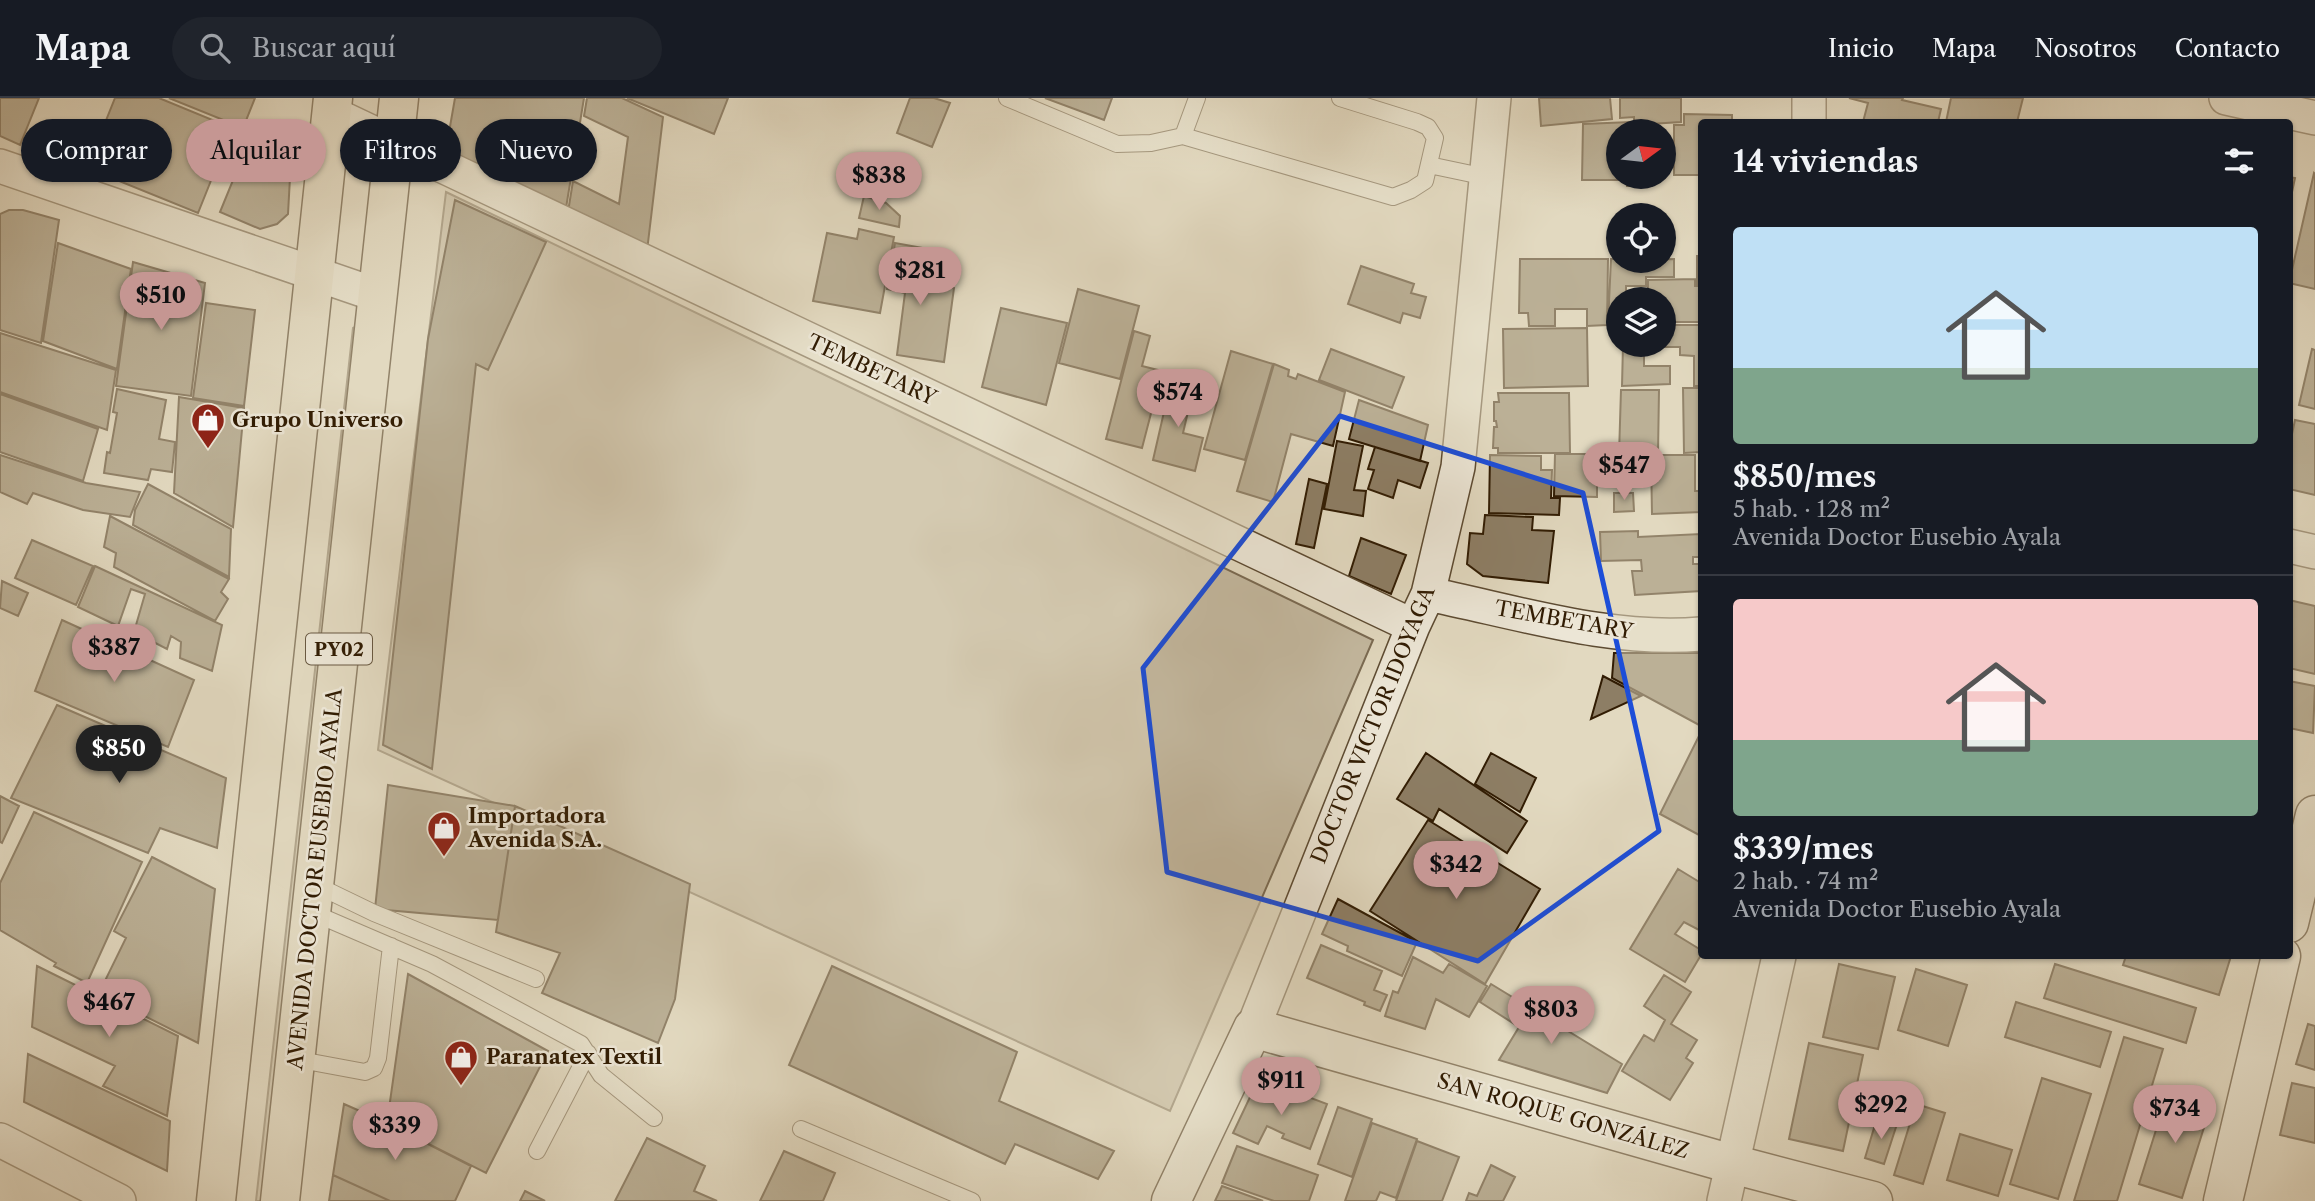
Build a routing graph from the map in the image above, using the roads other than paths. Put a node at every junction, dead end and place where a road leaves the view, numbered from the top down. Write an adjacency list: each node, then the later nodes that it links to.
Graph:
1 (399, 98): 11 (highway, AVENIDA DOCTOR EUSEBIO AYALA / PY02)
2 (1007, 98): 13 (lane)
3 (1197, 98): 13 (lane)
4 (1340, 98): 14 (lane)
5 (1494, 98): 17 (street, DOCTOR VICTOR IDOYAGA)
6 (1809, 98): 12 (street)
7 (2225, 98): 9 (street)
8 (332, 106): 10 (street, TEMBETARY); 19 (highway, PY02)
9 (2315, 118)
10 (353, 119)
11 (397, 119)
12 (1809, 119)
13 (1183, 136): 14 (lane)
14 (1429, 165): 17 (lane)
15 (0, 166): 19 (street)
16 (461, 176): 24 (street, TEMBETARY)
17 (1486, 177): 23 (street, DOCTOR VICTOR IDOYAGA)
18 (390, 182): 20 (highway, AVENIDA DOCTOR EUSEBIO AYALA / PY02)
19 (315, 273): 20 (street); 42 (highway, PY02)
20 (377, 295): 27 (highway, AVENIDA DOCTOR EUSEBIO AYALA / PY02)
21 (2293, 547): 22 (street)
22 (2315, 552)
23 (1428, 594): 24 (street, DOCTOR VICTOR IDOYAGA); 25 (street, TEMBETARY)
24 (1413, 626): 33 (street, DOCTOR VICTOR IDOYAGA)
25 (1698, 634)
26 (2315, 815): 28 (street)
27 (313, 898): 29 (lane); 32 (lane); 35 (highway, AVENIDA DOCTOR EUSEBIO AYALA / PY02)
28 (2293, 906)
29 (391, 946): 34 (lane); 35 (lane)
30 (1778, 959): 40 (street)
31 (2280, 959): 48 (street)
32 (536, 979)
33 (1253, 1028): 40 (street, SAN ROQUE GONZÁLEZ); 45 (street, DOCTOR VICTOR IDOYAGA)
34 (588, 1053): 36 (lane); 39 (lane)
35 (295, 1059): 43 (highway, AVENIDA DOCTOR EUSEBIO AYALA / PY02)
36 (654, 1118)
37 (801, 1129): 44 (lane)
38 (0, 1140): 41 (street)
39 (537, 1151)
40 (1732, 1164): 46 (street); 47 (street, SAN ROQUE GONZÁLEZ)
41 (118, 1201)
42 (216, 1201)
43 (281, 1201)
44 (972, 1201)
45 (1171, 1201)
46 (1724, 1201)
47 (1873, 1201)
48 (2222, 1201)

